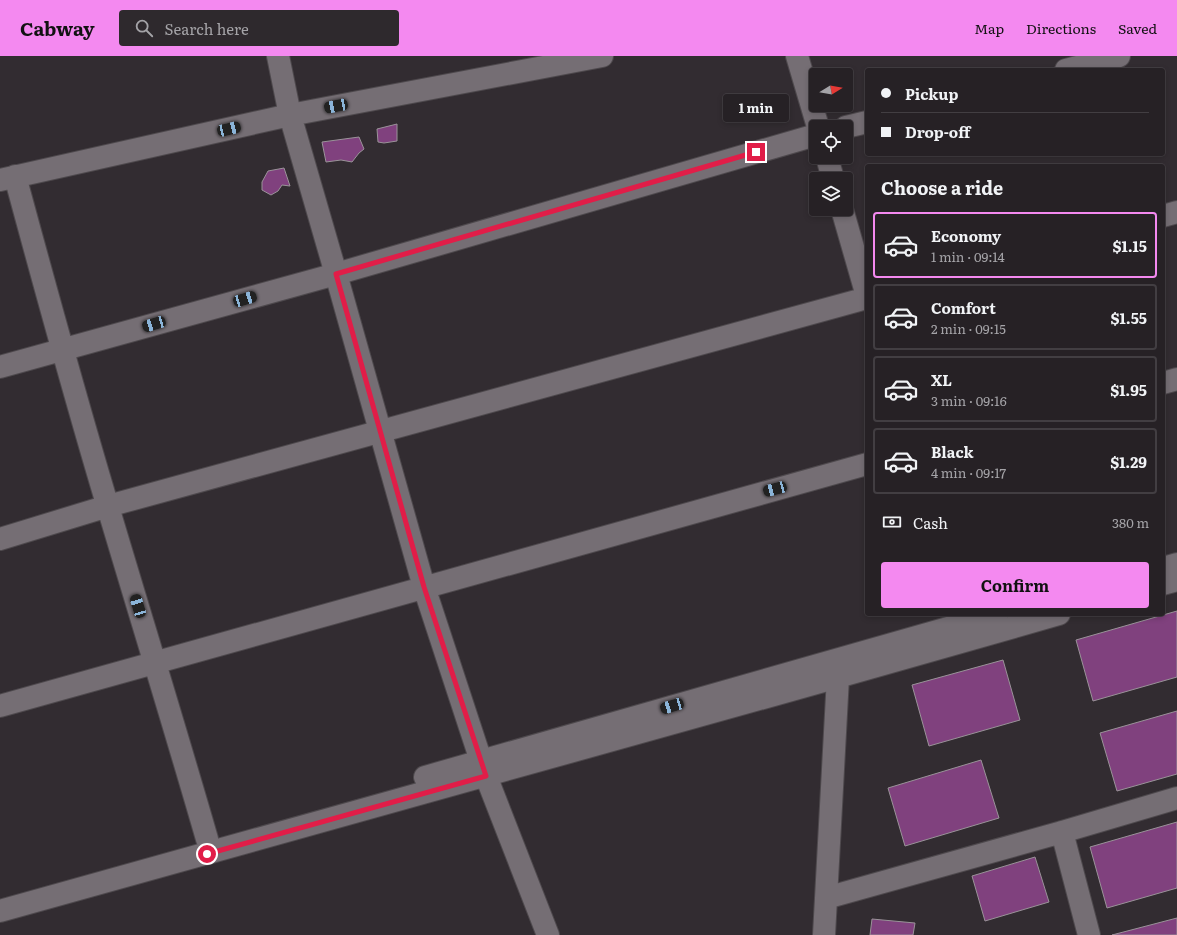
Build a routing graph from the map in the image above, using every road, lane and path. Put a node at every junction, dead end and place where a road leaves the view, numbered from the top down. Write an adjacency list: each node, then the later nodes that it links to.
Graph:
1 (278, 56): 6 (street)
2 (602, 56): 6 (street)
3 (797, 56): 7 (street)
4 (1119, 56): 5 (street)
5 (1074, 68)
6 (290, 115): 11 (street); 15 (street)
7 (816, 120)
8 (865, 122): 9 (street)
9 (853, 125)
10 (809, 137): 15 (street)
11 (8, 178): 18 (street)
12 (1177, 212): 13 (street)
13 (1165, 215)
14 (844, 216): 16 (street)
15 (336, 274): 18 (street); 22 (street)
16 (865, 290)
17 (865, 298): 22 (street)
18 (63, 350): 19 (street); 24 (street)
19 (0, 367)
20 (1177, 379): 21 (street)
21 (1165, 382)
22 (381, 431): 24 (street); 30 (street)
23 (865, 465): 30 (street)
24 (108, 506): 25 (street); 34 (street)
25 (0, 539)
26 (1177, 564): 27 (street)
27 (1165, 567)
28 (1177, 580): 29 (street)
29 (1165, 583)
30 (424, 587): 34 (street); 37 (street)
31 (982, 616): 33 (street)
32 (1051, 616): 35 (street)
33 (960, 619): 35 (street)
34 (156, 662): 36 (street); 40 (street)
35 (837, 668): 37 (street); 42 (street)
36 (0, 706)
37 (483, 769): 40 (street); 43 (street); 44 (street)
38 (1177, 798): 39 (street)
39 (1062, 832): 42 (street); 46 (street)
40 (207, 839): 41 (street)
41 (0, 896)
42 (826, 898): 45 (street)
43 (0, 911)
44 (548, 935)
45 (824, 935)
46 (1089, 935)

